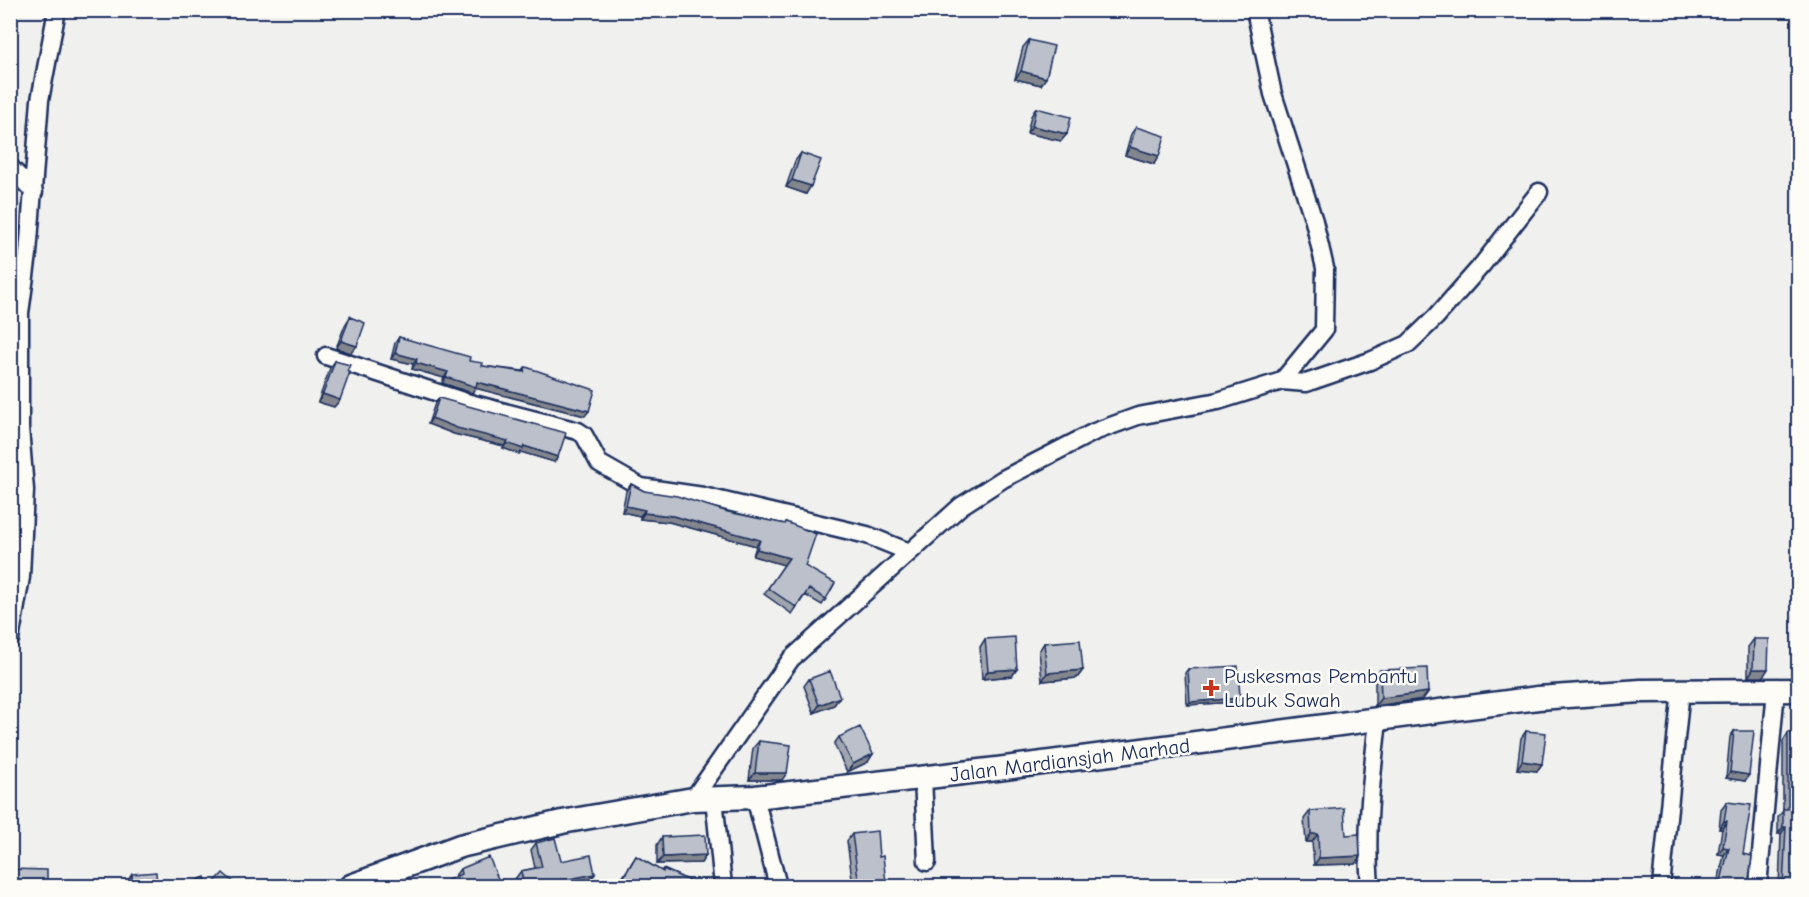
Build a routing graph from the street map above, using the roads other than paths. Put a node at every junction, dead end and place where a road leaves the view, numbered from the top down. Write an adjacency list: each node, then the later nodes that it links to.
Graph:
1 (57, 10): 4 (street)
2 (1255, 10): 7 (street)
3 (10, 167): 4 (street)
4 (34, 192): 9 (street)
5 (1539, 192): 7 (street)
6 (326, 356): 8 (street)
7 (1282, 381): 8 (street)
8 (909, 552): 15 (street)
9 (10, 640)
10 (1681, 690): 11 (street, Jalan Mardiansjah Marhad); 12 (street, Jalan Mardiansjah Marhad); 21 (street)
11 (1787, 690): 22 (street)
12 (1378, 720): 13 (street, Jalan Mardiansjah Marhad); 20 (street)
13 (923, 778): 14 (street, Jalan Mardiansjah Marhad); 16 (street)
14 (755, 797): 15 (street, Jalan Mardiansjah Marhad); 19 (street)
15 (704, 799): 17 (street, Jalan Mardiansjah Marhad); 18 (street)
16 (927, 862)
17 (351, 886)
18 (723, 886)
19 (778, 886)
20 (1370, 886)
21 (1661, 886)
22 (1758, 886)

